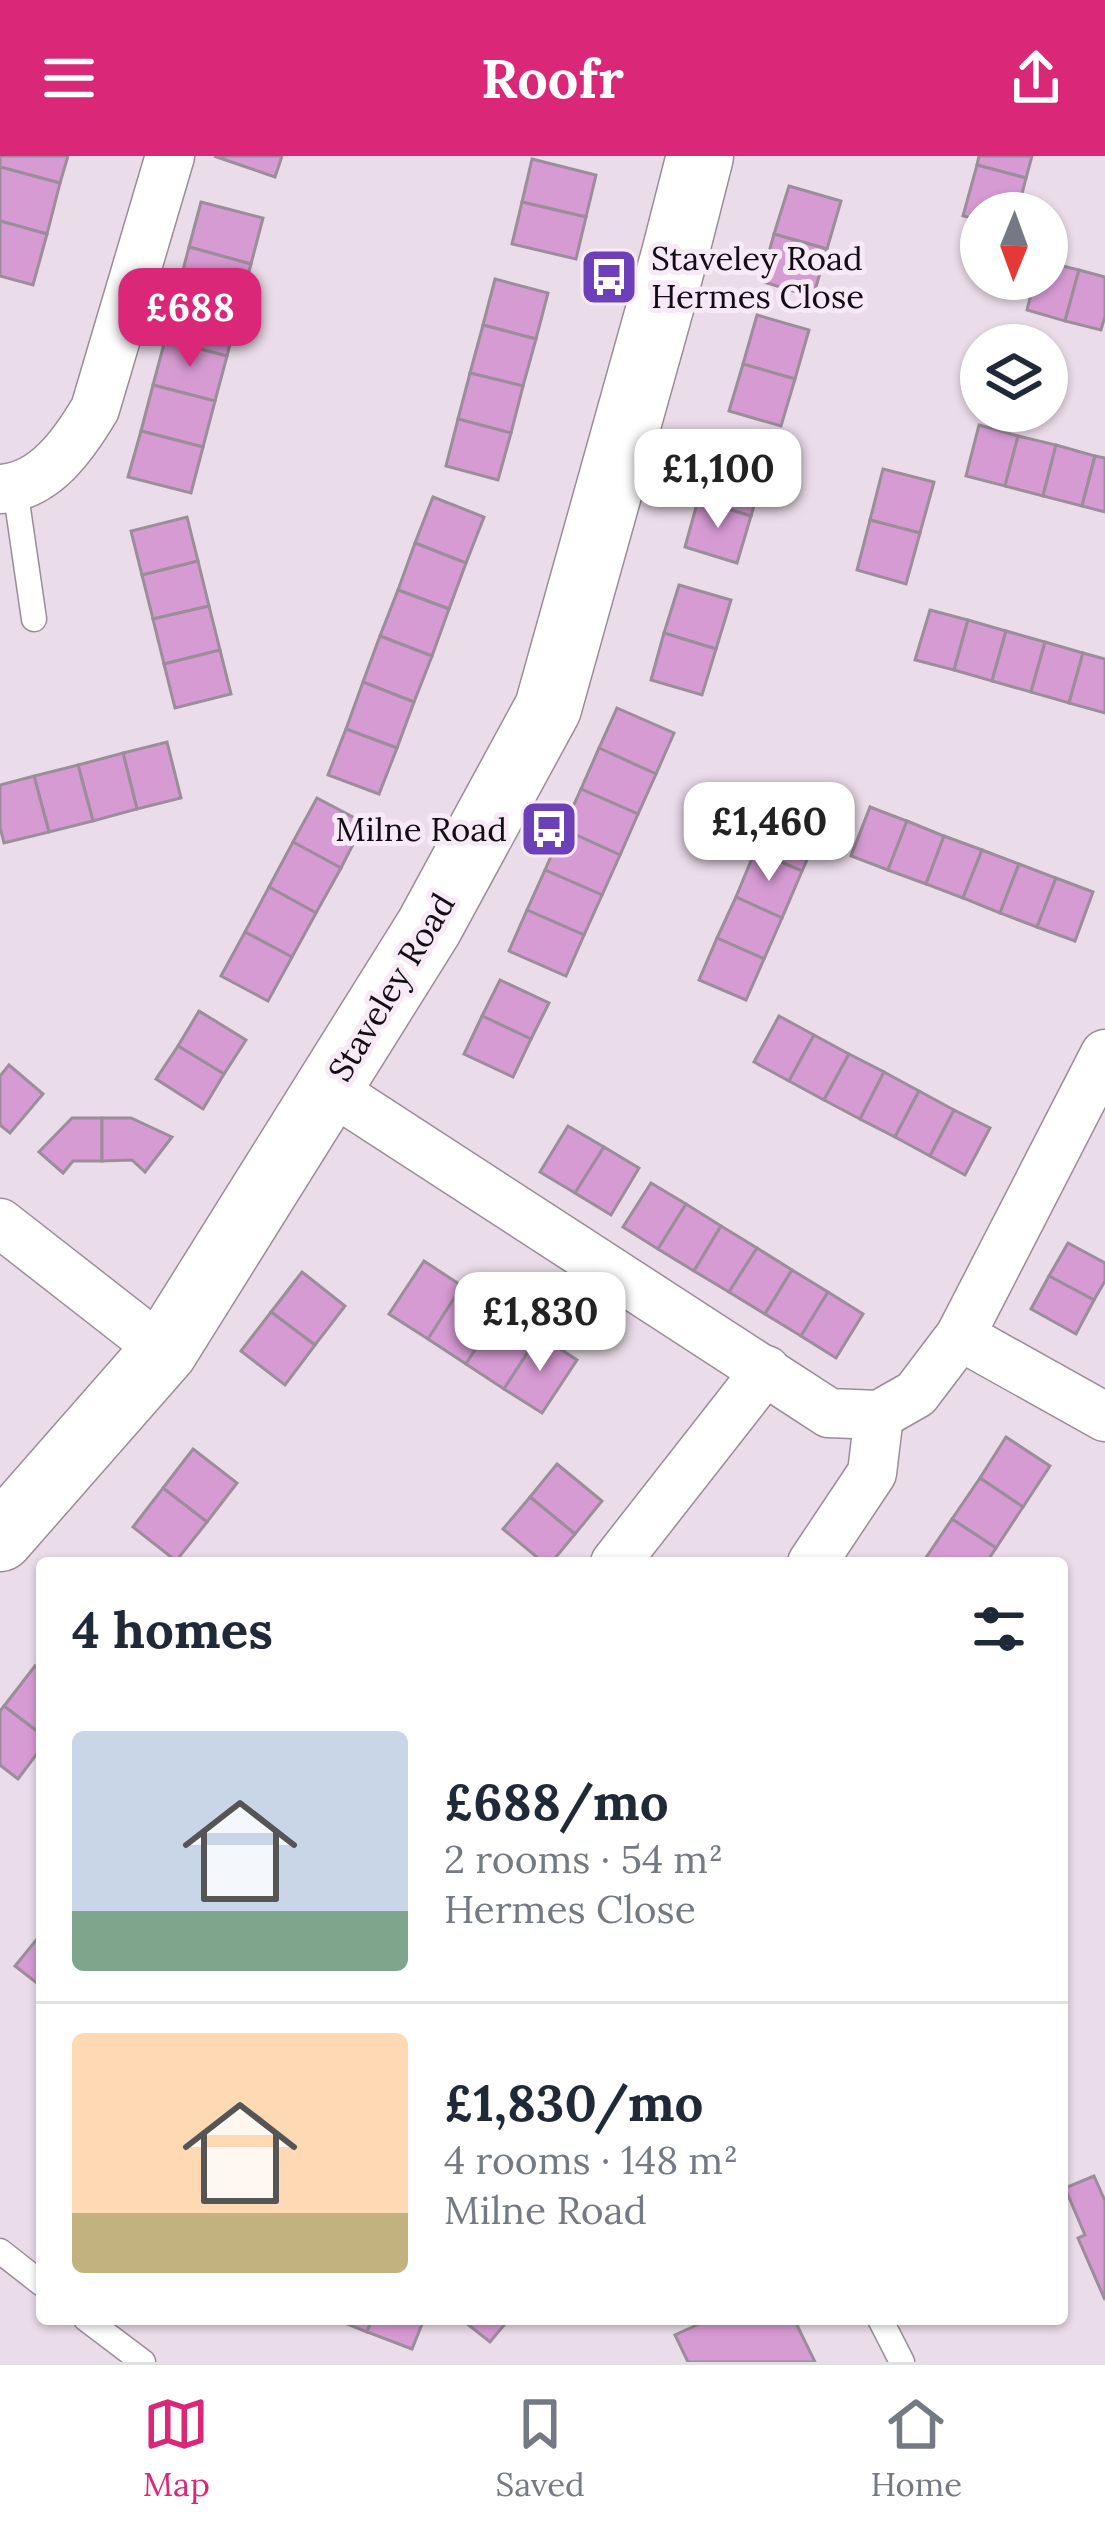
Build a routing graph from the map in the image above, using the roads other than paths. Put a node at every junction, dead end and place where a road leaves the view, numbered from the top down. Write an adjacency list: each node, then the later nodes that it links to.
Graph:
1 (170, 156): 3 (street)
2 (700, 156): 6 (street, Staveley Road)
3 (7, 488): 4 (lane)
4 (34, 619)
5 (1105, 1054): 8 (street)
6 (329, 1089): 9 (street, Staveley Road); 10 (street)
7 (0, 1223): 9 (street)
8 (960, 1336): 11 (street); 12 (street)
9 (164, 1351): 13 (street, Staveley Road)
10 (766, 1370): 11 (street); 14 (street)
11 (878, 1415): 15 (street)
12 (1105, 1417)
13 (0, 1538)
14 (620, 1557)
15 (816, 1557)
16 (0, 2252): 17 (lane)
17 (36, 2279)
18 (93, 2325): 20 (lane)
19 (883, 2325): 21 (lane)
20 (133, 2360)
21 (902, 2362)

